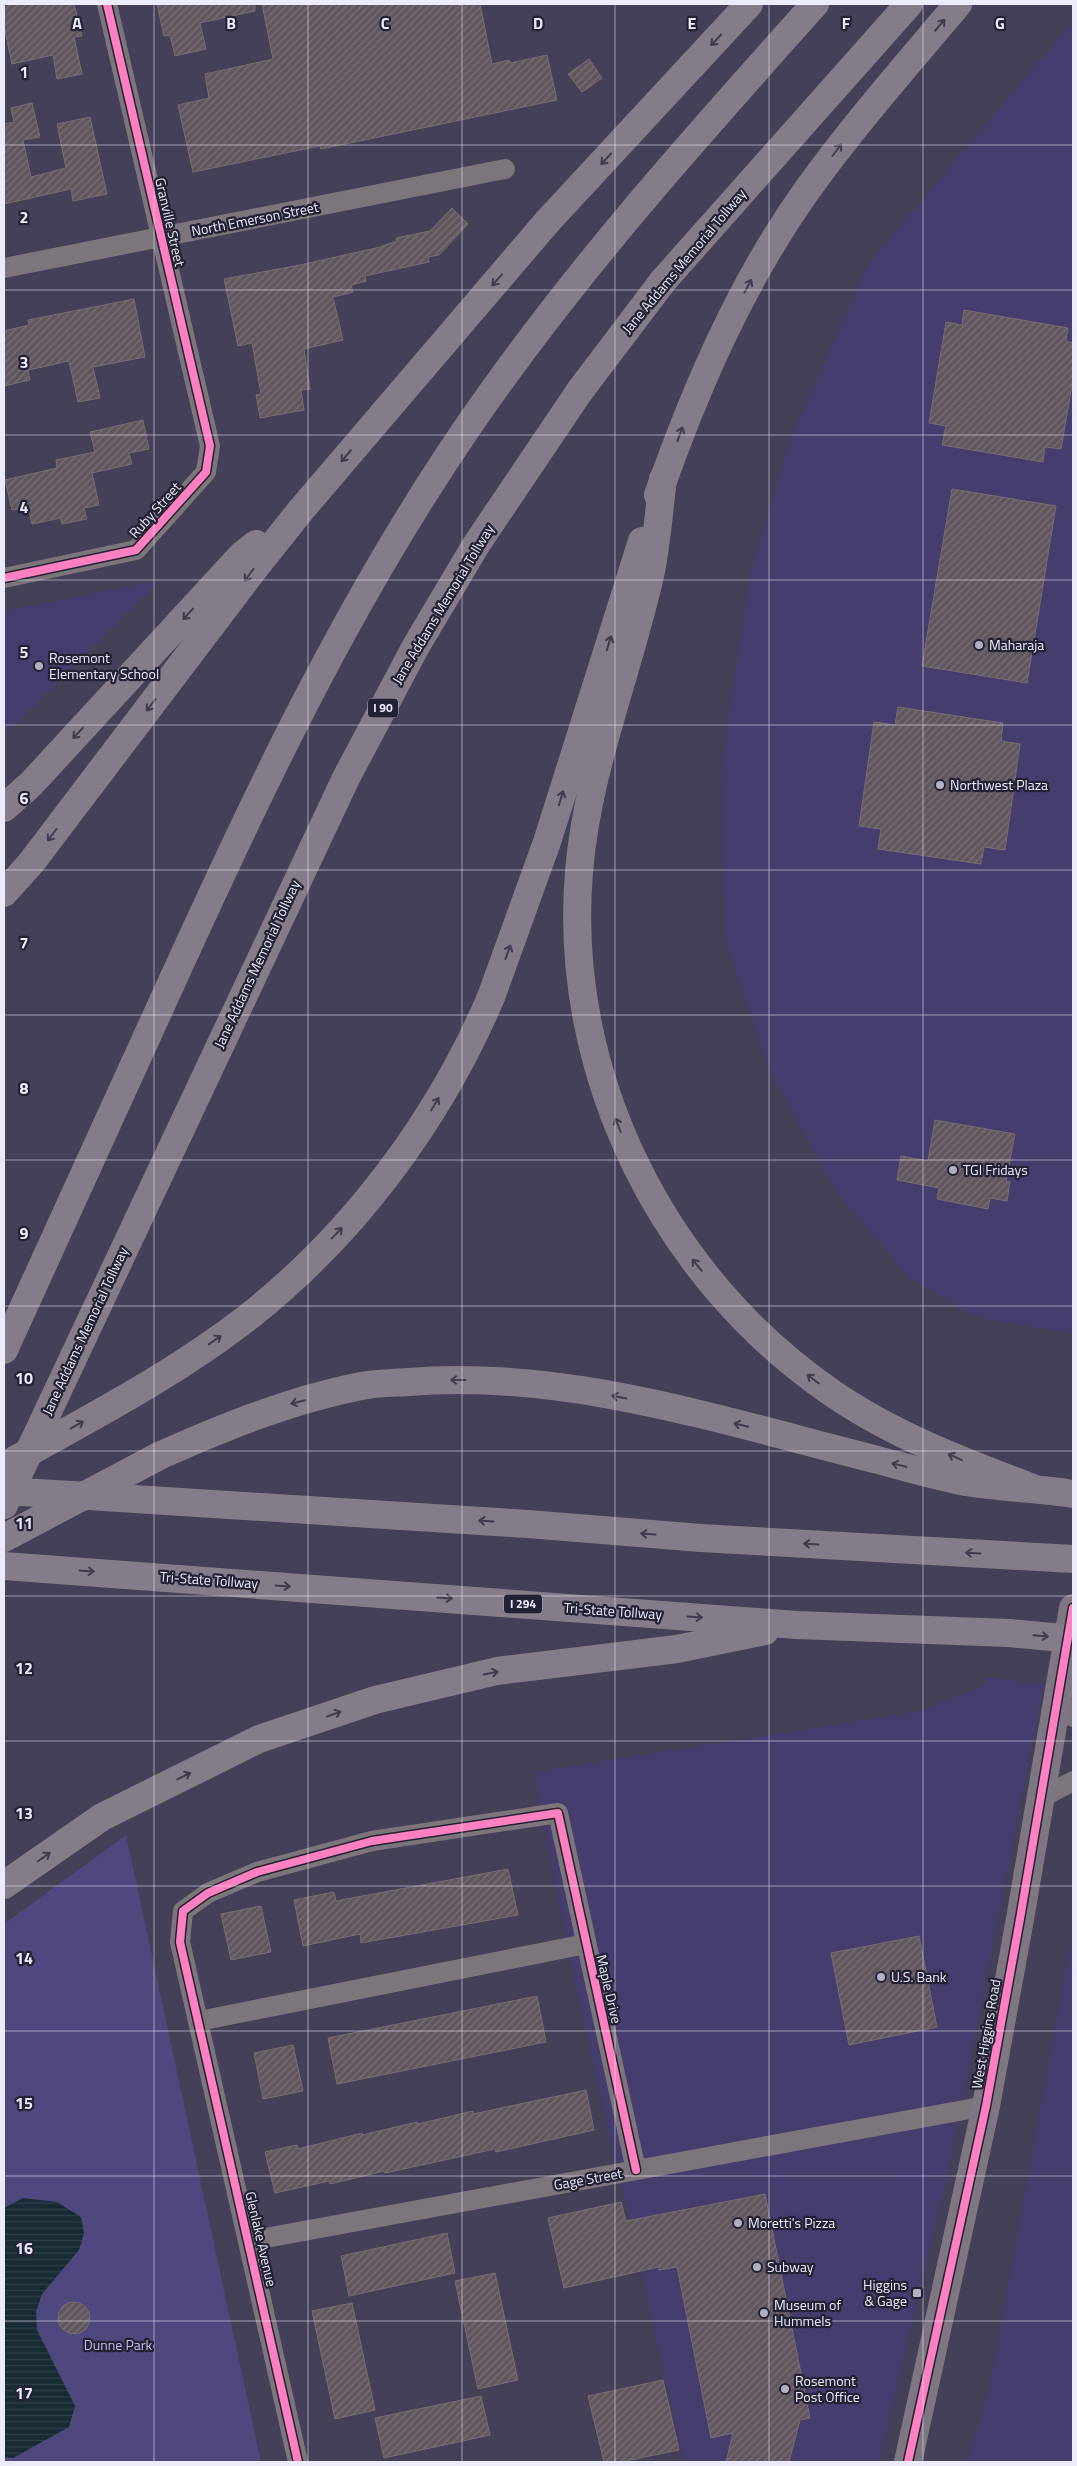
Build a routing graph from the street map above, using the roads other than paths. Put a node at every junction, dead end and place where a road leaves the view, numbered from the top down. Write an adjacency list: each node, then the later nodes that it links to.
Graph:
1 (107, 4): 7 (street, Granville Street)
2 (749, 4): 11 (highway, one-way to 11)
3 (815, 4): 15 (highway)
4 (909, 4): 20 (highway, Jane Addams Memorial Tollway / I 90)
5 (958, 4): 10 (highway, one-way to 5)
6 (505, 169): 7 (street, North Emerson Street)
7 (161, 238): 8 (street, North Emerson Street); 9 (street, Granville Street)
8 (4, 268)
9 (210, 446): 12 (street, Ruby Street)
10 (663, 479): 16 (highway, one-way to 10, bridge); 17 (highway, one-way to 10)
11 (301, 510): 13 (highway, one-way to 13); 14 (highway, one-way to 14)
12 (4, 578)
13 (4, 808)
14 (4, 893)
15 (4, 1350)
16 (4, 1466)
17 (1033, 1488): 19 (highway); 21 (highway, one-way to 21, bridge)
18 (4, 1491): 22 (highway, one-way to 18, bridge)
19 (1073, 1494)
20 (4, 1505)
21 (4, 1538)
22 (1073, 1559)
23 (4, 1566): 25 (highway, Tri-State Tollway / I 294, one-way to 25)
24 (1073, 1608): 27 (main road, West Higgins Road)
25 (797, 1625): 26 (highway, Tri-State Tollway / I 294, one-way to 26, bridge); 31 (highway, one-way to 25)
26 (1073, 1639)
27 (1066, 1708): 29 (main road, West Higgins Road)
28 (1073, 1781): 29 (street)
29 (1041, 1798): 34 (main road, West Higgins Road)
30 (558, 1813): 32 (street, Maple Drive); 33 (street, Glenlake Avenue)
31 (4, 1885)
32 (586, 1944): 33 (street, Maple Drive); 35 (street, Maple Drive)
33 (199, 2021): 36 (street, Glenlake Avenue)
34 (986, 2106): 35 (street, Gage Street); 38 (main road, West Higgins Road)
35 (636, 2170): 36 (street, Gage Street)
36 (249, 2241): 37 (street, Glenlake Avenue)
37 (298, 2462)
38 (908, 2462)

